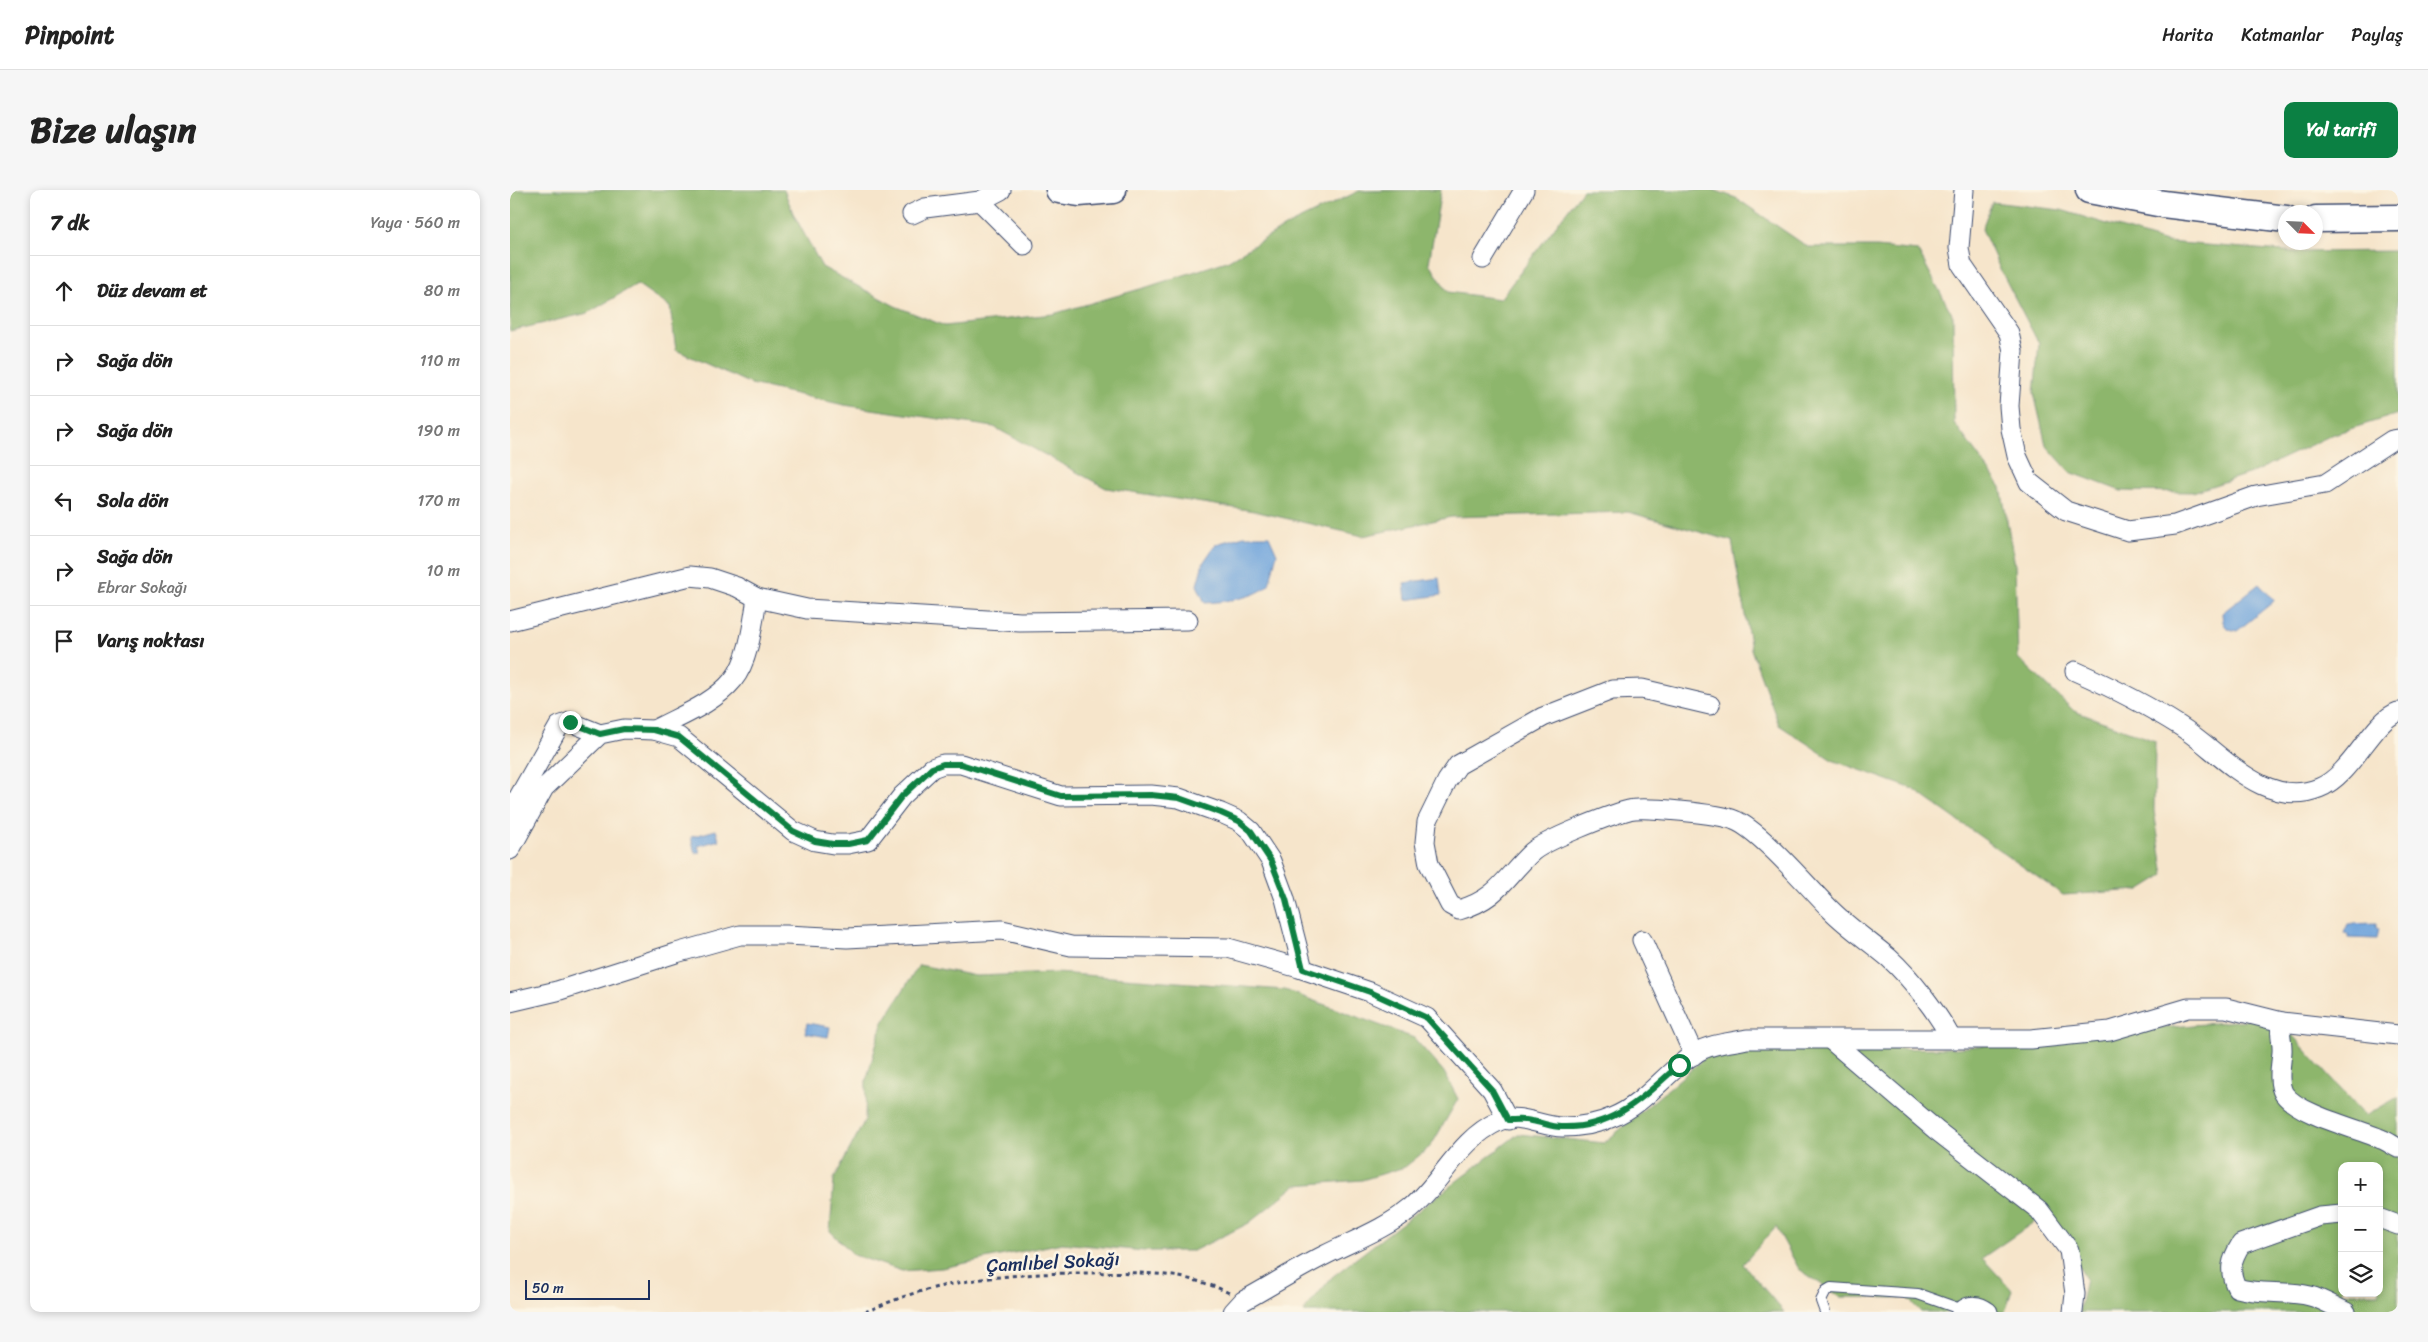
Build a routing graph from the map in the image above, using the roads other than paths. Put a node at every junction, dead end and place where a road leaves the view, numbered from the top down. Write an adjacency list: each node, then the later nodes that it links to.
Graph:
1 (1001, 190): 8 (street)
2 (1059, 190): 3 (street)
3 (1113, 190)
4 (1524, 190): 14 (street)
5 (1964, 190): 15 (street)
6 (2089, 190): 7 (street)
7 (2139, 194): 10 (street)
8 (980, 201): 9 (street); 13 (street)
9 (912, 214)
10 (2278, 218)
11 (2398, 218): 12 (street)
12 (2323, 219)
13 (1024, 245)
14 (1483, 259)
15 (2398, 439)
16 (758, 598): 17 (street); 18 (street); 22 (street)
17 (510, 620)
18 (1188, 620)
19 (2075, 671): 21 (street)
20 (1710, 705): 30 (street)
21 (2398, 712)
22 (654, 730): 23 (street); 26 (street)
23 (600, 734): 24 (street); 24 (street)
24 (512, 847)
25 (1642, 940): 32 (street)
26 (1303, 969): 27 (street); 33 (street)
27 (510, 1002)
28 (2282, 1022): 29 (street); 30 (street); 34 (street)
29 (2398, 1035)
30 (1952, 1038): 31 (street)
31 (1832, 1040): 32 (street); 42 (street)
32 (1694, 1055): 33 (street)
33 (1508, 1120): 38 (street)
34 (2398, 1148)
35 (2338, 1214): 43 (street)
36 (2383, 1219): 37 (street)
37 (2398, 1225)
38 (1238, 1306)
39 (1962, 1311): 40 (lane); 41 (street)
40 (1825, 1312)
41 (1988, 1312)
42 (2073, 1312)
43 (2346, 1312)

